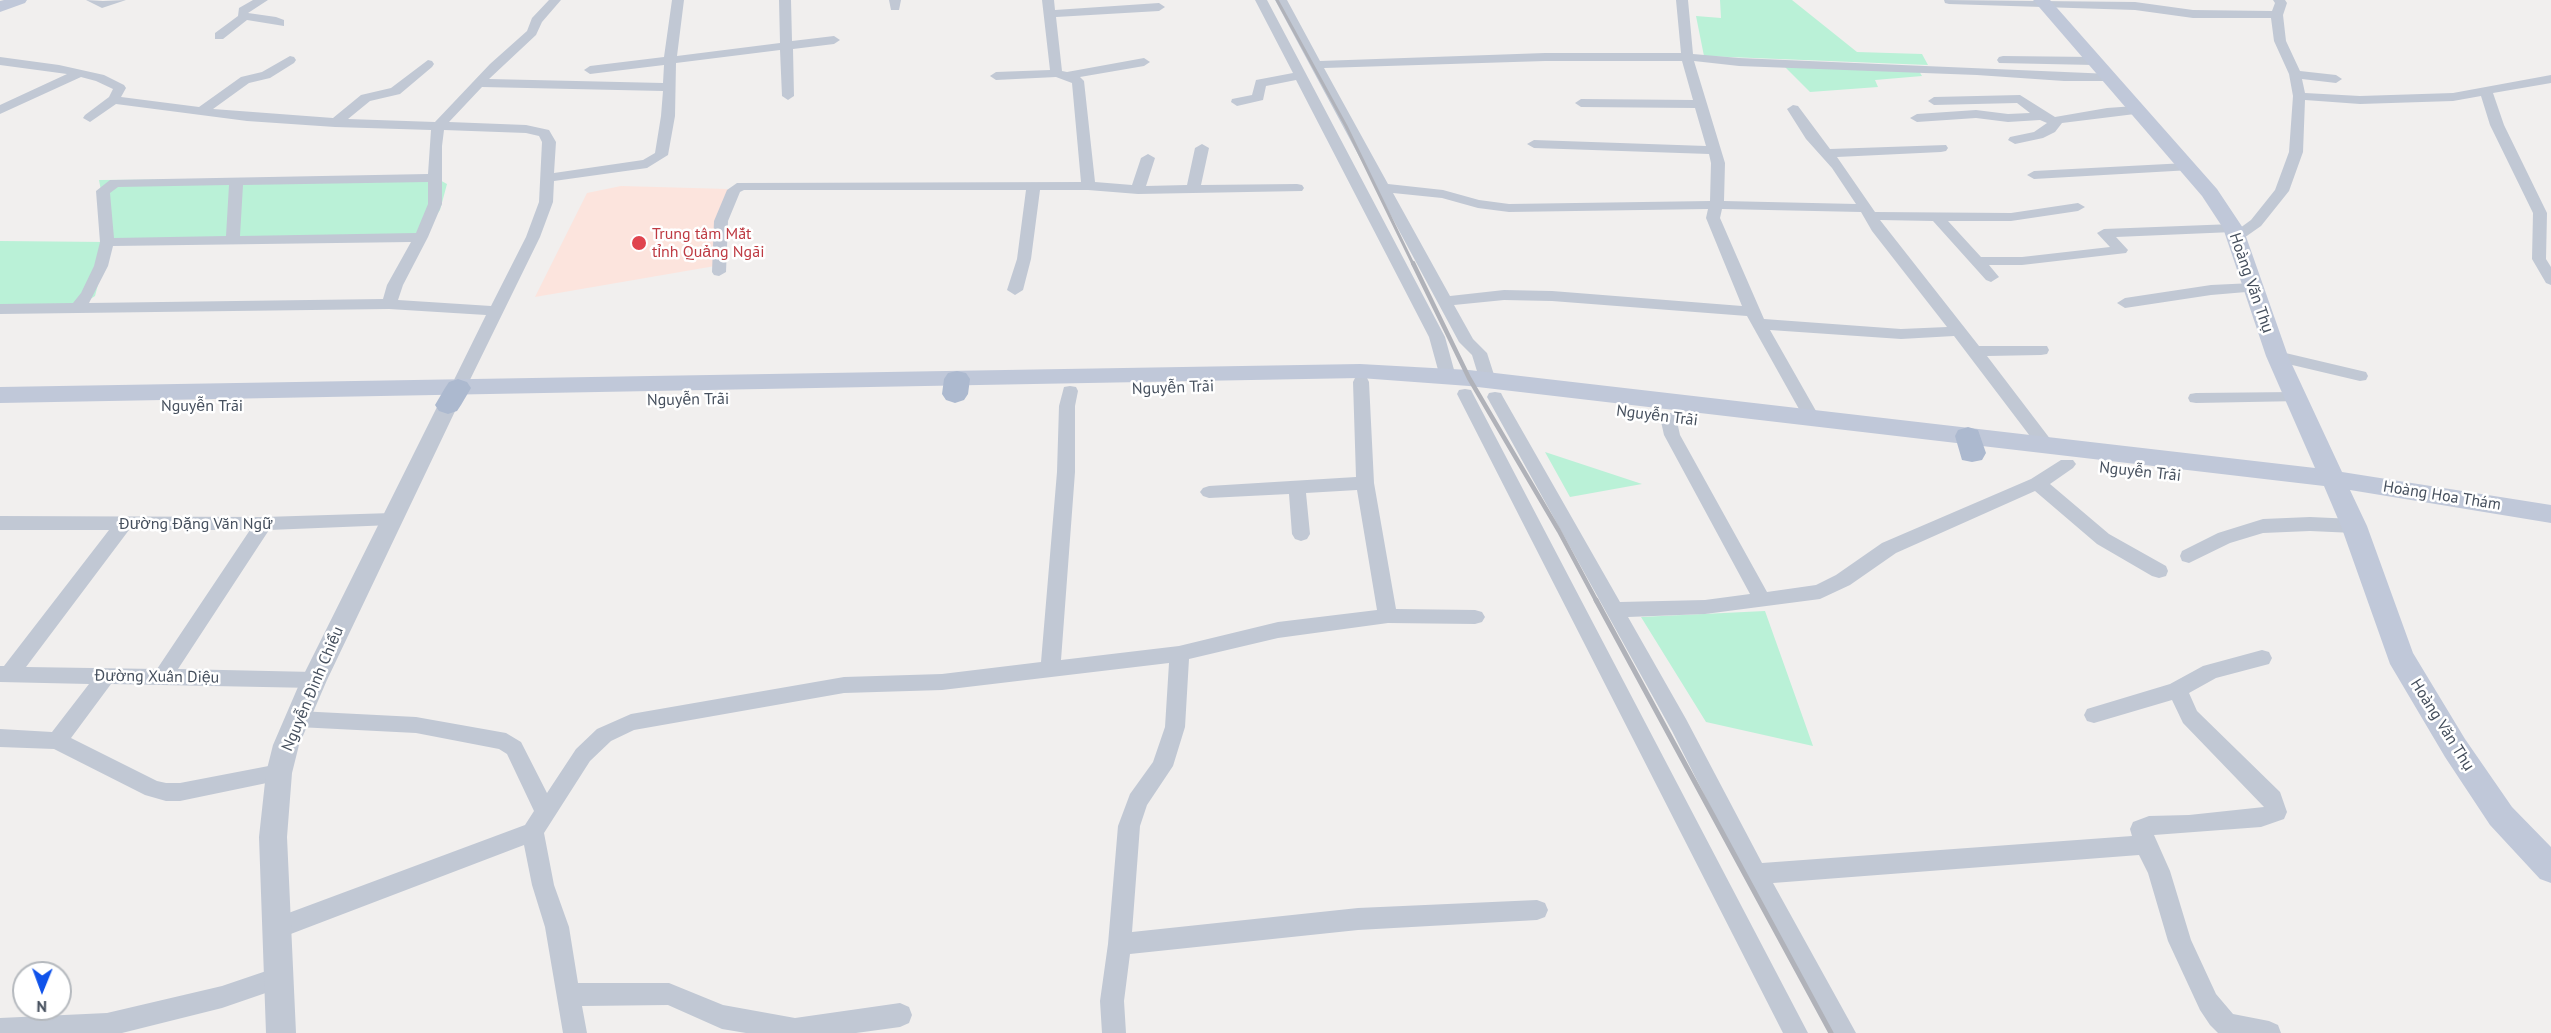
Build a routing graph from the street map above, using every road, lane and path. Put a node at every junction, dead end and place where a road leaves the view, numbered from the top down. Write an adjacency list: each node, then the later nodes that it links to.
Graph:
1 (19, 0): 14 (main road)
2 (120, 0): 12 (street)
3 (262, 0): 19 (street)
4 (555, 0): 44 (street)
5 (678, 0): 27 (street)
6 (785, 0): 23 (street)
7 (1261, 0): 38 (street)
8 (1281, 0): 32 (street)
9 (1682, 0): 24 (street)
10 (2279, 0): 18 (street)
11 (1949, 1): 13 (street)
12 (97, 2): 17 (street)
13 (2042, 2): 18 (street); 29 (main road, Hoàng Văn Thụ)
14 (0, 7)
15 (1048, 7): 16 (street); 36 (street)
16 (1160, 7)
17 (81, 12)
18 (2277, 15): 37 (street)
19 (245, 16): 20 (street); 21 (street)
20 (280, 23)
21 (219, 36)
22 (834, 40): 23 (street)
23 (788, 46): 27 (street); 47 (street)
24 (1687, 57): 32 (street); 34 (street); 53 (street)
25 (2010, 57): 29 (street)
26 (290, 60): 57 (street)
27 (670, 60): 33 (street); 45 (street)
28 (0, 61): 35 (street)
29 (2094, 61): 40 (main road, Hoàng Văn Thụ)
30 (1144, 62): 36 (street)
31 (428, 64): 61 (street)
32 (1315, 65): 78 (street)
33 (590, 70)
34 (1977, 71): 40 (street); 41 (street)
35 (80, 73): 49 (street); 55 (street)
36 (1062, 74): 39 (street); 76 (street)
37 (2295, 74): 42 (street); 48 (street)
38 (1300, 75): 50 (street); 108 (street)
39 (996, 76)
40 (2107, 77): 56 (main road, Hoàng Văn Thụ)
41 (1937, 79)
42 (2336, 79)
43 (2551, 79): 46 (street)
44 (479, 83): 45 (street); 62 (street)
45 (669, 87): 73 (street)
46 (2486, 91): 48 (street); 85 (street)
47 (788, 96)
48 (2299, 96): 86 (street)
49 (114, 99): 57 (street); 58 (street)
50 (1237, 102)
51 (1934, 102): 60 (street)
52 (1581, 103): 53 (street)
53 (1699, 104): 67 (street)
54 (1793, 109): 68 (street)
55 (0, 110)
56 (2135, 110): 60 (street); 70 (main road, Hoàng Văn Thụ)
57 (200, 112): 61 (street)
58 (90, 118)
59 (1917, 118): 60 (street)
60 (2048, 119): 63 (street)
61 (335, 123): 62 (street)
62 (438, 126): 72 (street); 73 (street)
63 (2015, 141)
64 (1534, 144): 67 (street)
65 (1202, 148): 79 (street)
66 (1941, 148): 68 (street)
67 (1714, 150): 81 (street)
68 (1826, 153): 83 (street)
69 (1148, 158): 80 (street)
70 (2186, 167): 71 (street); 86 (main road, Hoàng Văn Thụ)
71 (2034, 175)
72 (436, 178): 74 (street); 87 (street)
73 (549, 178): 101 (street)
74 (236, 181): 88 (street); 89 (street)
75 (1034, 186): 76 (street); 91 (street); 95 (street)
76 (1088, 186): 80 (street)
77 (1297, 188): 79 (street)
78 (1384, 188): 81 (street); 96 (street)
79 (1193, 189): 80 (street)
80 (1138, 190)
81 (1716, 205): 83 (street); 102 (street)
82 (2078, 207): 84 (street)
83 (1868, 212): 84 (street); 103 (street)
84 (1937, 217): 90 (street)
85 (2545, 224): 93 (street)
86 (2234, 233): 90 (street); 94 (main road, Hoàng Văn Thụ)
87 (421, 237): 88 (street); 98 (street)
88 (233, 240): 89 (street)
89 (107, 242): 99 (street)
90 (1976, 261): 92 (street)
91 (719, 272)
92 (1991, 277)
93 (2551, 280)
94 (2253, 288): 97 (street); 106 (main road, Hoàng Văn Thụ)
95 (1015, 290)
96 (1445, 301): 102 (street); 111 (street)
97 (2125, 303)
98 (389, 304): 99 (street); 101 (street)
99 (78, 307): 100 (street)
100 (0, 309)
101 (495, 310): 115 (street)
102 (1757, 318): 103 (street); 120 (street)
103 (1956, 331): 105 (street)
104 (2041, 350): 105 (street)
105 (1973, 351): 121 (street)
106 (2277, 356): 107 (street); 116 (main road, Hoàng Văn Thụ)
107 (2360, 376)
108 (1448, 377): 110 (main road, Nguyễn Trãi); 111 (main road, Nguyễn Trãi)
109 (1361, 382): 112 (main road, Nguyễn Trãi); 113 (main road, Nguyễn Trãi); 124 (street)
110 (956, 386): 112 (main road, Nguyễn Trãi); 115 (main road, Nguyễn Trãi)
111 (1492, 389): 113 (main road, Nguyễn Trãi); 119 (main road, Nguyễn Trãi); 120 (main road, Nguyễn Trãi); 140 (street)
112 (1070, 391): 145 (street)
113 (1466, 394): 171 (street)
114 (0, 395): 115 (main road, Nguyễn Trãi)
115 (453, 397): 118 (main road, Nguyễn Trãi); 130 (street, Nguyễn Đình Chiểu)
116 (2295, 397): 117 (street); 126 (main road, Hoàng Văn Thụ)
117 (2196, 398)
118 (0, 407)
119 (1668, 417): 122 (main road, Nguyễn Trãi); 139 (street)
120 (1812, 418): 122 (main road, Nguyễn Trãi)
121 (2045, 444): 122 (main road, Nguyễn Trãi); 126 (main road, Nguyễn Trãi)
122 (1970, 445): 123 (main road, Nguyễn Trãi)
123 (2067, 464): 125 (street); 126 (main road, Nguyễn Trãi)
124 (1365, 483): 127 (street); 141 (street)
125 (2037, 483): 138 (street); 139 (street)
126 (2337, 486): 129 (main road, Hoàng Hoa Thám); 134 (main road, Hoàng Hoa Thám); 135 (main road, Hoàng Văn Thụ)
127 (1297, 487): 128 (street); 136 (street)
128 (1209, 492)
129 (2551, 513)
130 (392, 519): 133 (street, Đường Đặng Văn Ngữ); 149 (street, Nguyễn Đình Chiểu)
131 (0, 524): 132 (street, Đường Đặng Văn Ngữ)
132 (124, 524): 133 (street, Đường Đặng Văn Ngữ); 146 (street)
133 (264, 524): 148 (street)
134 (2551, 525)
135 (2354, 526): 137 (street); 159 (main road, Hoàng Văn Thụ)
136 (1301, 534)
137 (2190, 556)
138 (2158, 571)
139 (1762, 599): 140 (street)
140 (1613, 610): 160 (street)
141 (1388, 616): 142 (street); 143 (street)
142 (1475, 617)
143 (1179, 654): 145 (street); 163 (street)
144 (2262, 658): 150 (street)
145 (1050, 670): 156 (street)
146 (4, 674): 147 (street, Đường Xuân Diệu)
147 (106, 676): 148 (street, Đường Xuân Diệu); 154 (street)
148 (162, 677): 149 (street, Đường Xuân Diệu)
149 (314, 680): 152 (street, Nguyễn Đình Chiểu)
150 (2178, 690): 151 (street); 158 (street)
151 (2094, 716)
152 (298, 719): 155 (street, Nguyễn Đình Chiểu); 156 (street)
153 (0, 738): 154 (street)
154 (57, 741): 155 (street)
155 (279, 773): 162 (street, Nguyễn Đình Chiểu)
156 (546, 813): 157 (street)
157 (533, 832): 162 (street); 165 (street)
158 (2145, 845): 160 (street); 173 (street)
159 (2551, 869)
160 (1756, 874): 172 (street)
161 (1537, 910): 163 (street)
162 (275, 929): 164 (street, Nguyễn Đình Chiểu)
163 (1120, 944): 170 (street)
164 (278, 978): 167 (street); 168 (street, Nguyễn Đình Chiểu)
165 (567, 995): 166 (street); 169 (street)
166 (900, 1015)
167 (0, 1030)
168 (281, 1033)
169 (575, 1033)
170 (1114, 1033)
171 (1796, 1033)
172 (1844, 1033)
173 (2269, 1033)

